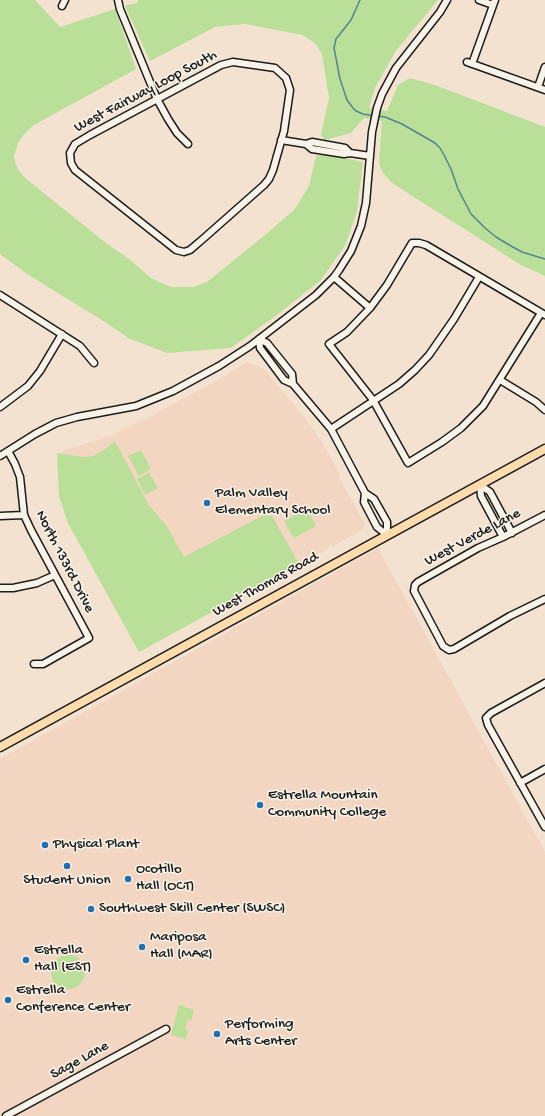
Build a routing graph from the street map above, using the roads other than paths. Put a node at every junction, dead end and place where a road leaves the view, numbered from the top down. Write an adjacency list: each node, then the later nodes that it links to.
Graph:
1 (65, 0): 6 (street)
2 (118, 0): 10 (street)
3 (447, 0): 13 (street)
4 (479, 0): 5 (street)
5 (494, 3): 8 (street)
6 (62, 6)
7 (545, 67): 8 (street)
8 (538, 87): 9 (street)
9 (545, 90)
10 (157, 99): 11 (street, West Fairway Loop South); 11 (street, West Fairway Loop South); 12 (street)
11 (281, 140): 13 (street)
12 (188, 144)
13 (370, 156): 14 (street)
14 (334, 277): 18 (street); 21 (street)
15 (479, 277): 18 (street); 19 (street); 25 (street)
16 (2, 297): 17 (street); 20 (street)
17 (0, 304)
18 (370, 308): 25 (street)
19 (543, 314): 23 (street)
20 (62, 334): 22 (street); 26 (street)
21 (259, 339): 24 (street); 24 (street); 30 (street)
22 (94, 364)
23 (500, 380): 25 (street); 27 (street)
24 (293, 384): 28 (street)
25 (374, 400): 28 (street)
26 (0, 406)
27 (545, 410)
28 (331, 429): 33 (street)
29 (545, 449): 32 (main road, West Thomas Road)
30 (8, 451): 31 (street); 35 (street, North 133rd Drive)
31 (0, 456)
32 (480, 484): 37 (street); 38 (main road, West Thomas Road); 39 (street)
33 (365, 493): 38 (street); 38 (street)
34 (545, 514): 37 (street, West Verde Lane)
35 (24, 515): 36 (street); 40 (street, North 133rd Drive)
36 (0, 516)
37 (512, 533): 39 (street, West Verde Lane)
38 (387, 535): 45 (main road, West Thomas Road)
39 (503, 537): 42 (street, West Verde Lane)
40 (55, 575): 41 (street); 43 (street, North 133rd Drive)
41 (0, 588)
42 (544, 602)
43 (34, 664)
44 (545, 683): 47 (street)
45 (0, 747)
46 (545, 769): 47 (street)
47 (520, 783): 48 (street)
48 (545, 827)
49 (166, 1029): 50 (street, Sage Lane)
50 (6, 1116)

